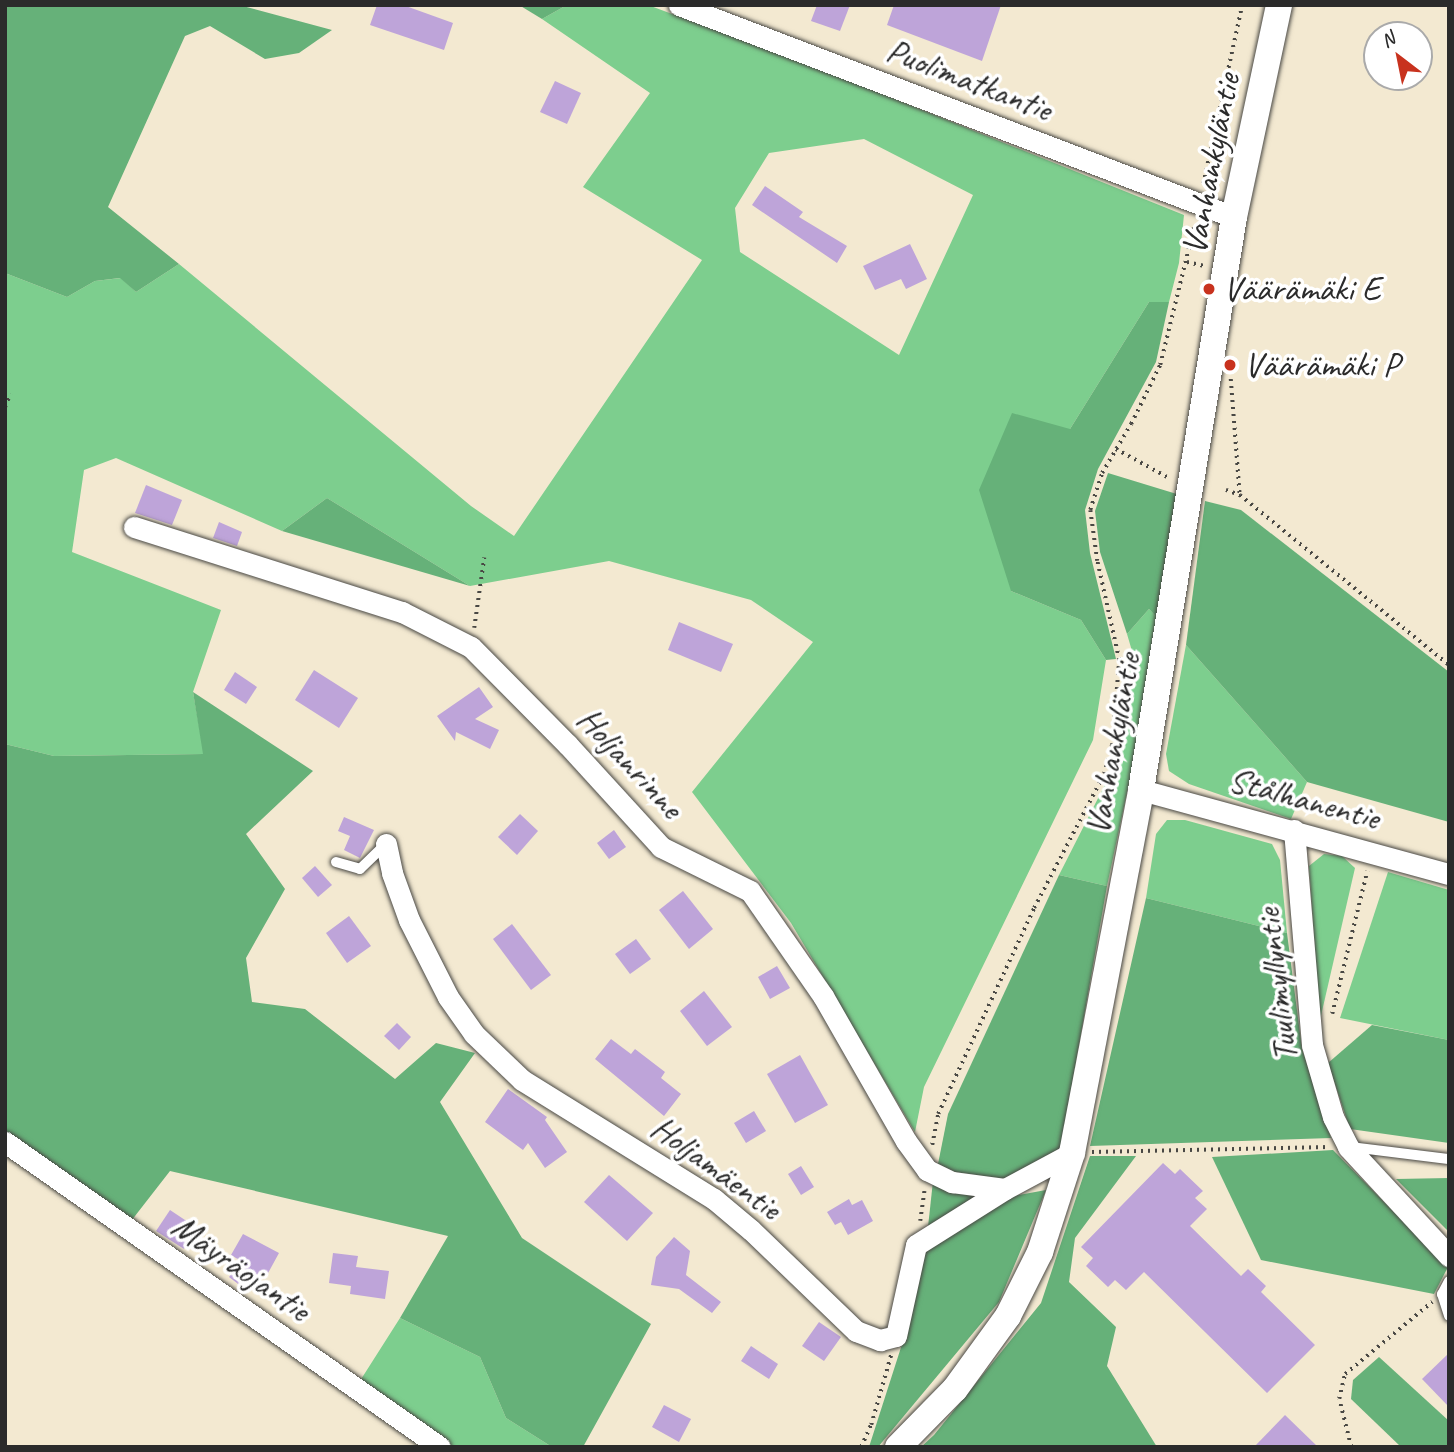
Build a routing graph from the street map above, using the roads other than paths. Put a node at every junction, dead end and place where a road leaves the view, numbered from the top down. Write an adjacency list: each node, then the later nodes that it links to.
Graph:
1 (679, 5): 3 (street, Puolimatkantie)
2 (1279, 5): 3 (street, Vanhankyläntie)
3 (1234, 217): 5 (street, Vanhankyläntie)
4 (134, 527): 14 (street, Holjanrinne)
5 (1141, 790): 6 (street, Stålhanentie); 12 (street, Vanhankyläntie)
6 (1294, 830): 9 (street, Stålhanentie); 11 (street, Tuulimyllyntie)
7 (386, 844): 8 (lane); 14 (street, Holjamäentie)
8 (336, 862)
9 (1449, 874)
10 (5, 1142): 18 (street, Mäyräojantie)
11 (1348, 1147): 13 (lane); 15 (street, Tuulimyllyntie)
12 (1073, 1153): 14 (street); 19 (street, Vanhankyläntie)
13 (1449, 1159)
14 (1005, 1189)
15 (1449, 1256)
16 (1449, 1281): 17 (lane)
17 (1449, 1316)
18 (440, 1447)
19 (898, 1447)

